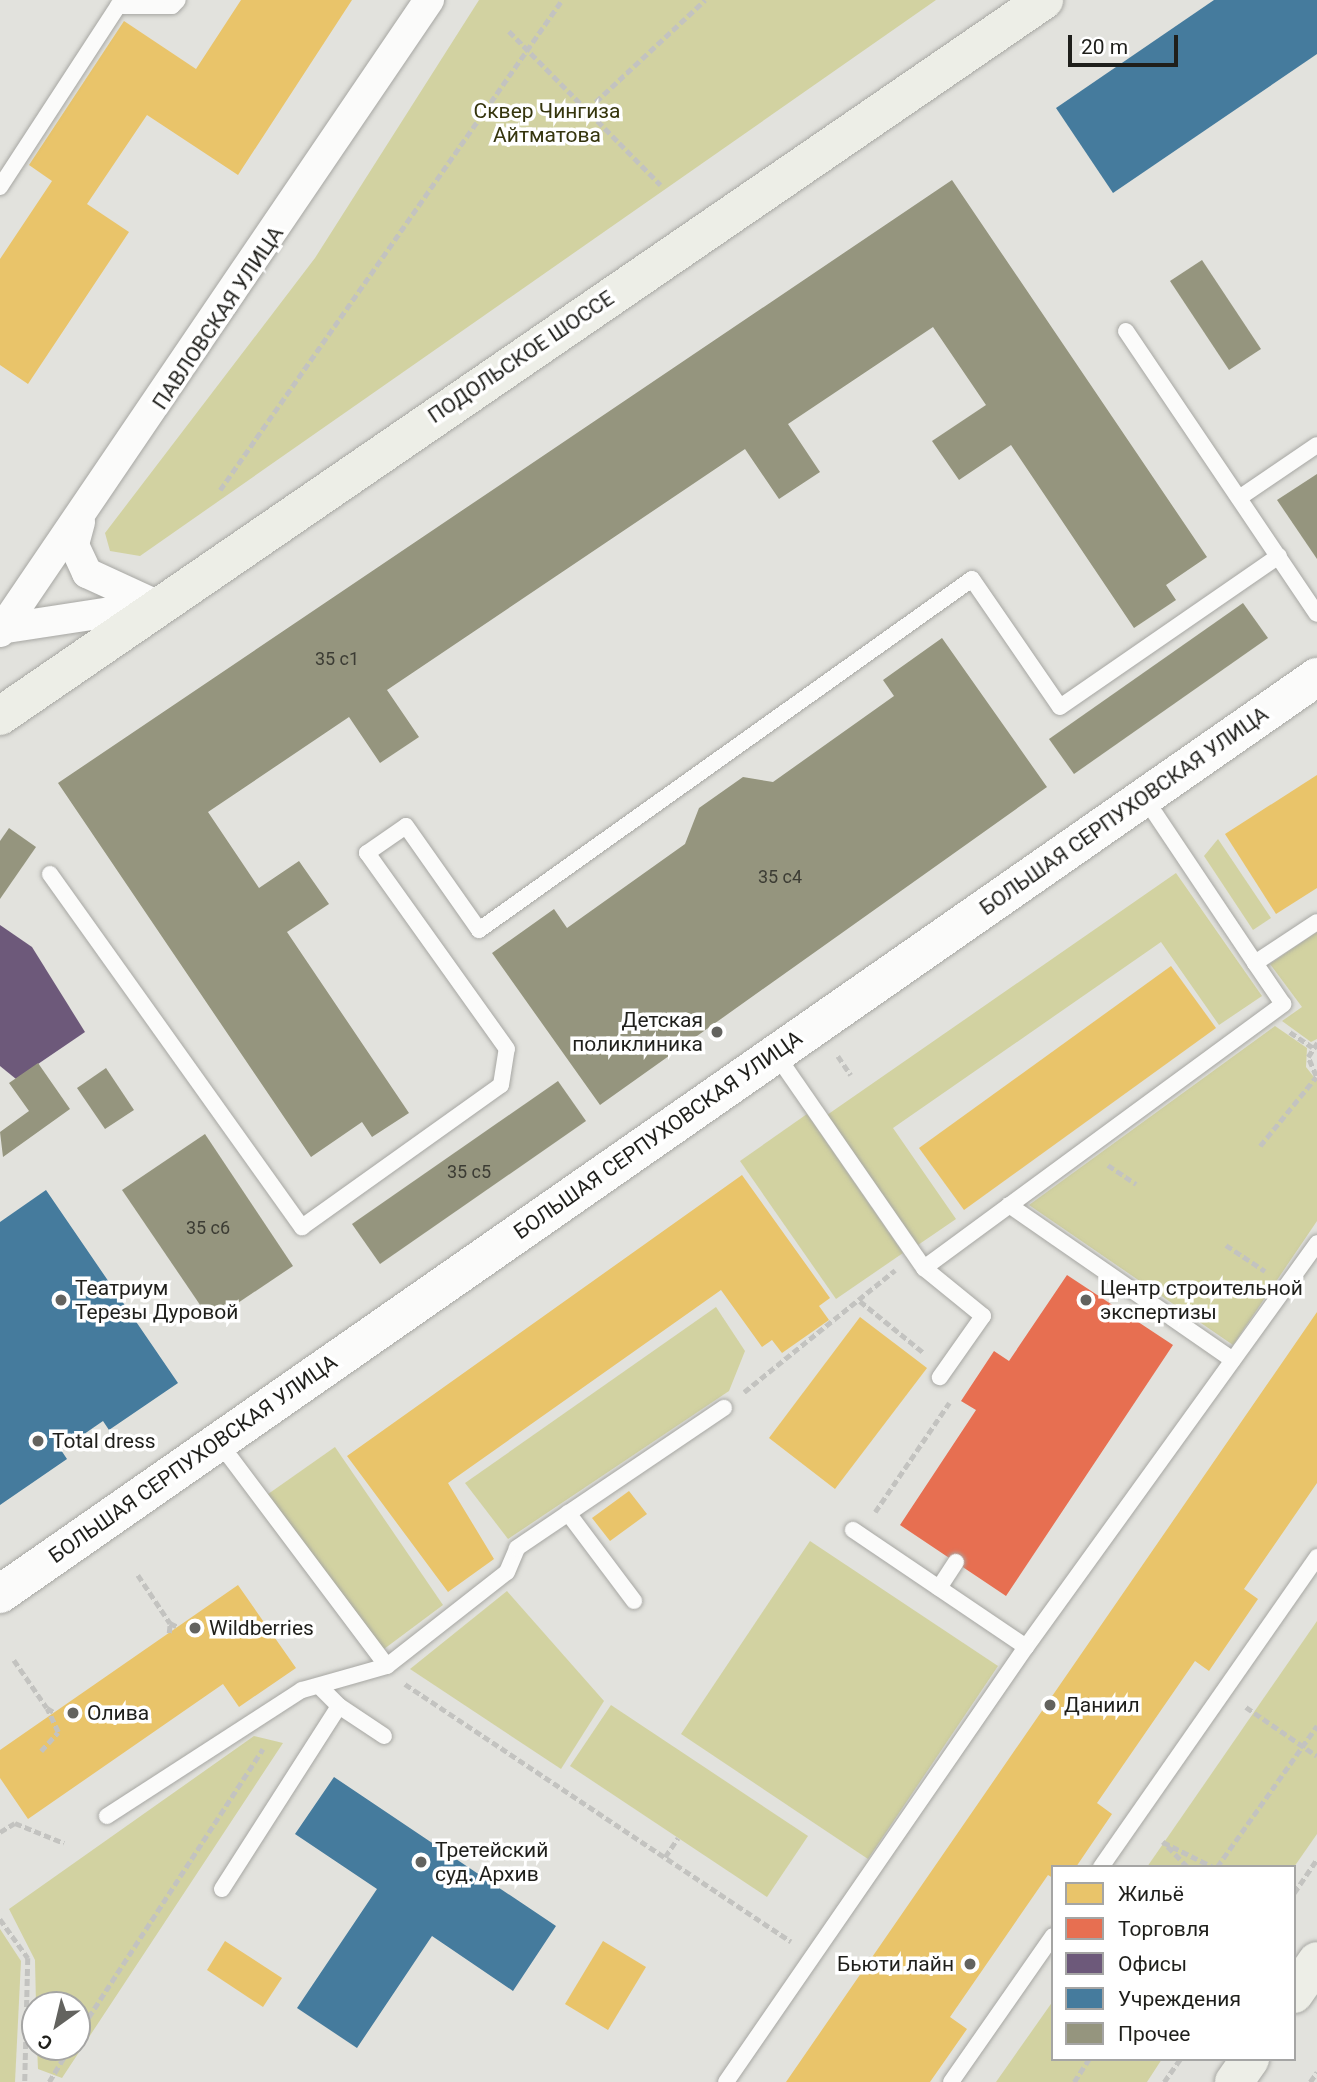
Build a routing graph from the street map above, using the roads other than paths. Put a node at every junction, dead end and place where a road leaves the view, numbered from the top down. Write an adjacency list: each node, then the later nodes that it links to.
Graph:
1 (178, 0): 4 (lane)
2 (429, 0): 8 (street, ПАВЛОВСКАЯ УЛИЦА)
3 (1044, 0): 10 (main road, ПОДОЛЬСКОЕ ШОССЕ)
4 (0, 187)
5 (1126, 331): 7 (lane)
6 (1317, 444): 7 (lane)
7 (1239, 498): 9 (lane)
8 (82, 519): 10 (street); 12 (street, ПАВЛОВСКАЯ УЛИЦА)
9 (1279, 556): 11 (lane); 16 (lane)
10 (157, 605): 12 (street); 14 (main road, ПОДОЛЬСКОЕ ШОССЕ)
11 (1317, 614)
12 (0, 630)
13 (1317, 677): 15 (street, БОЛЬШАЯ СЕРПУХОВСКАЯ УЛИЦА)
14 (0, 716)
15 (1144, 797): 18 (lane); 19 (street, БОЛЬШАЯ СЕРПУХОВСКАЯ УЛИЦА)
16 (50, 874)
17 (1317, 922): 18 (lane)
18 (1255, 964): 20 (lane)
19 (775, 1054): 22 (lane); 26 (street, БОЛЬШАЯ СЕРПУХОВСКАЯ УЛИЦА)
20 (1009, 1205): 22 (lane); 23 (lane)
21 (1317, 1243): 23 (lane)
22 (924, 1268): 24 (lane)
23 (1233, 1360): 34 (lane)
24 (943, 1373)
25 (724, 1408): 27 (lane)
26 (218, 1441): 32 (street, БОЛЬШАЯ СЕРПУХОВСКАЯ УЛИЦА); 35 (lane)
27 (568, 1513): 33 (lane); 35 (lane)
28 (856, 1533): 31 (lane)
29 (1317, 1557): 40 (lane)
30 (956, 1562): 31 (lane)
31 (939, 1588): 34 (lane)
32 (0, 1594)
33 (634, 1601)
34 (1026, 1647): 46 (lane)
35 (387, 1666): 36 (lane)
36 (322, 1689): 37 (lane); 39 (lane)
37 (339, 1706): 38 (lane); 41 (lane)
38 (384, 1736)
39 (107, 1816)
40 (1102, 1865)
41 (222, 1889)
42 (1051, 1939): 47 (lane)
43 (1317, 1961): 44 (main road)
44 (1296, 1991)
45 (1249, 2061): 48 (main road)
46 (726, 2082)
47 (951, 2082)
48 (1234, 2082)

